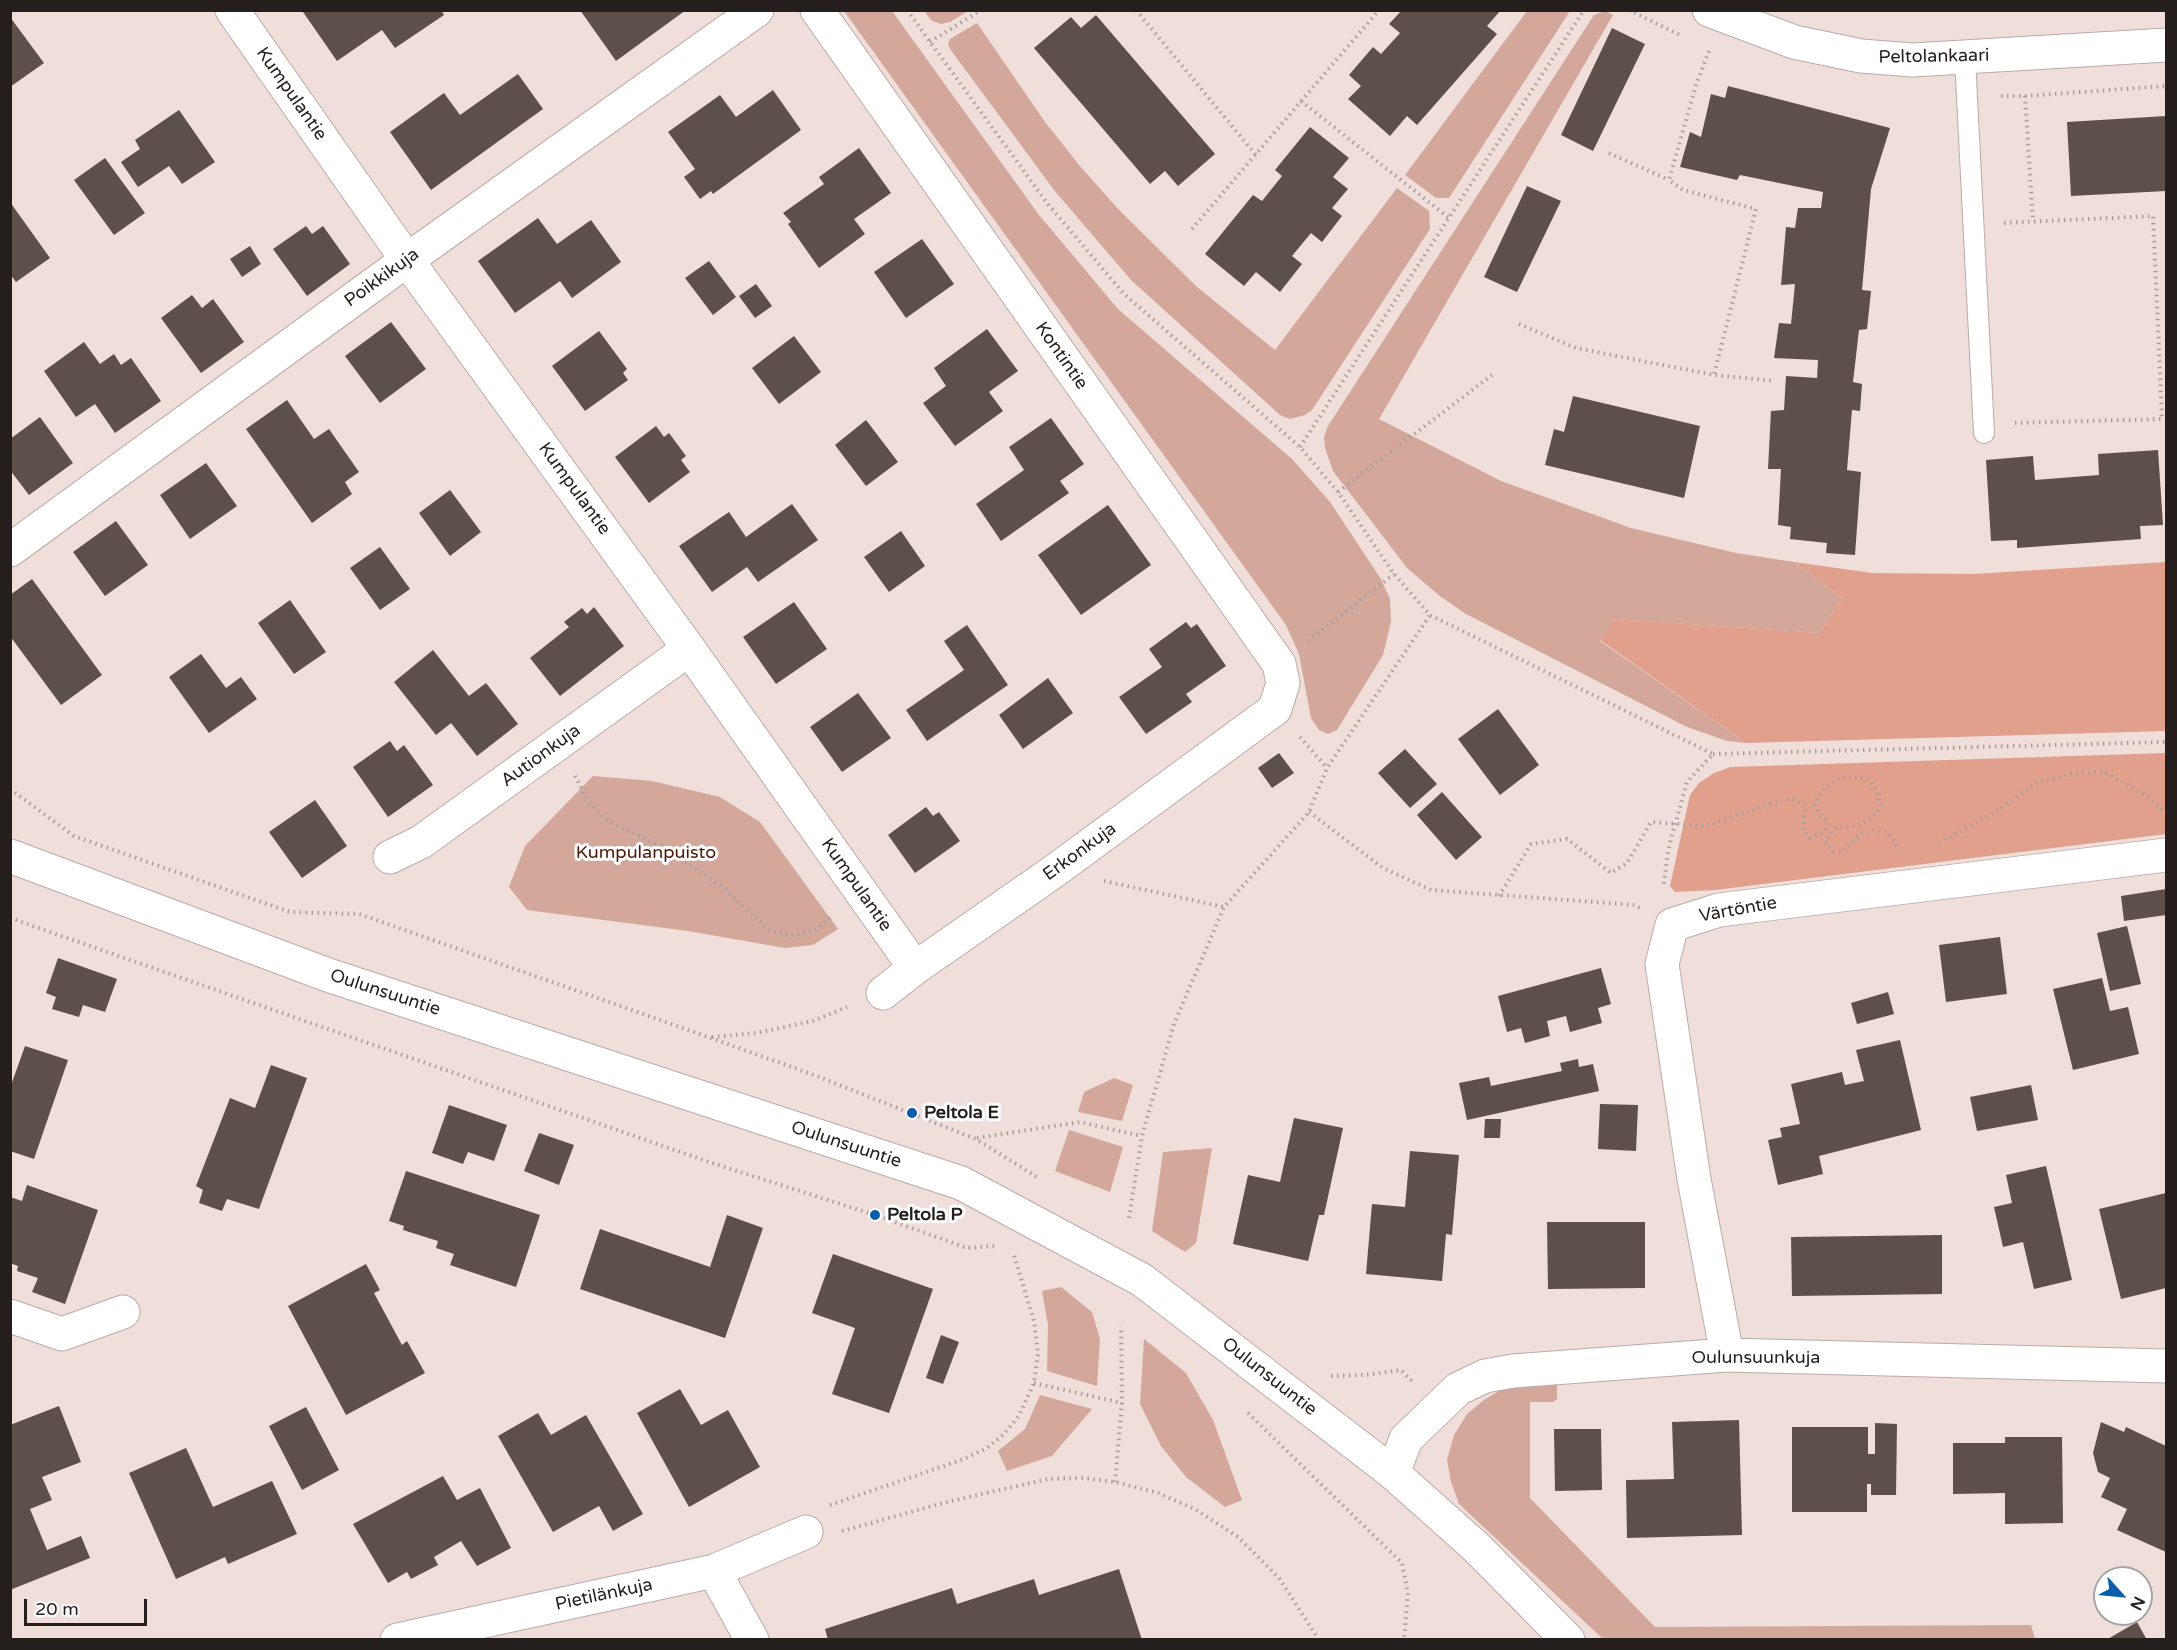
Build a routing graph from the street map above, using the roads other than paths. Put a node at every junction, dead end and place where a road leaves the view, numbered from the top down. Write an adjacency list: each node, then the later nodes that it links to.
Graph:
1 (232, 10): 7 (street, Kumpulantie)
2 (757, 10): 7 (street, Poikkikuja)
3 (817, 10): 11 (street, Kontintie)
4 (1709, 10): 6 (street, Peltolankaari)
5 (2166, 45): 6 (street, Peltolankaari)
6 (1965, 58): 8 (lane)
7 (407, 260): 9 (street, Poikkikuja); 10 (street, Kumpulantie)
8 (1984, 428)
9 (10, 550)
10 (689, 649): 14 (street, Autionkuja); 15 (street, Kumpulantie)
11 (1275, 709): 15 (street, Erkonkuja)
12 (10, 855): 21 (street, Oulunsuuntie)
13 (2166, 855): 19 (street, Värtöntie)
14 (390, 857)
15 (915, 968): 16 (street, Erkonkuja)
16 (883, 993)
17 (123, 1312): 18 (street)
18 (10, 1316)
19 (1727, 1355): 20 (street, Oulunsuunkuja); 21 (street, Oulunsuunkuja)
20 (2166, 1366)
21 (1393, 1473): 26 (street, Oulunsuuntie)
22 (806, 1532): 23 (street, Pietilänkuja)
23 (714, 1572): 24 (street, Pietilänkuja); 25 (street)
24 (397, 1640)
25 (752, 1640)
26 (1568, 1640)

